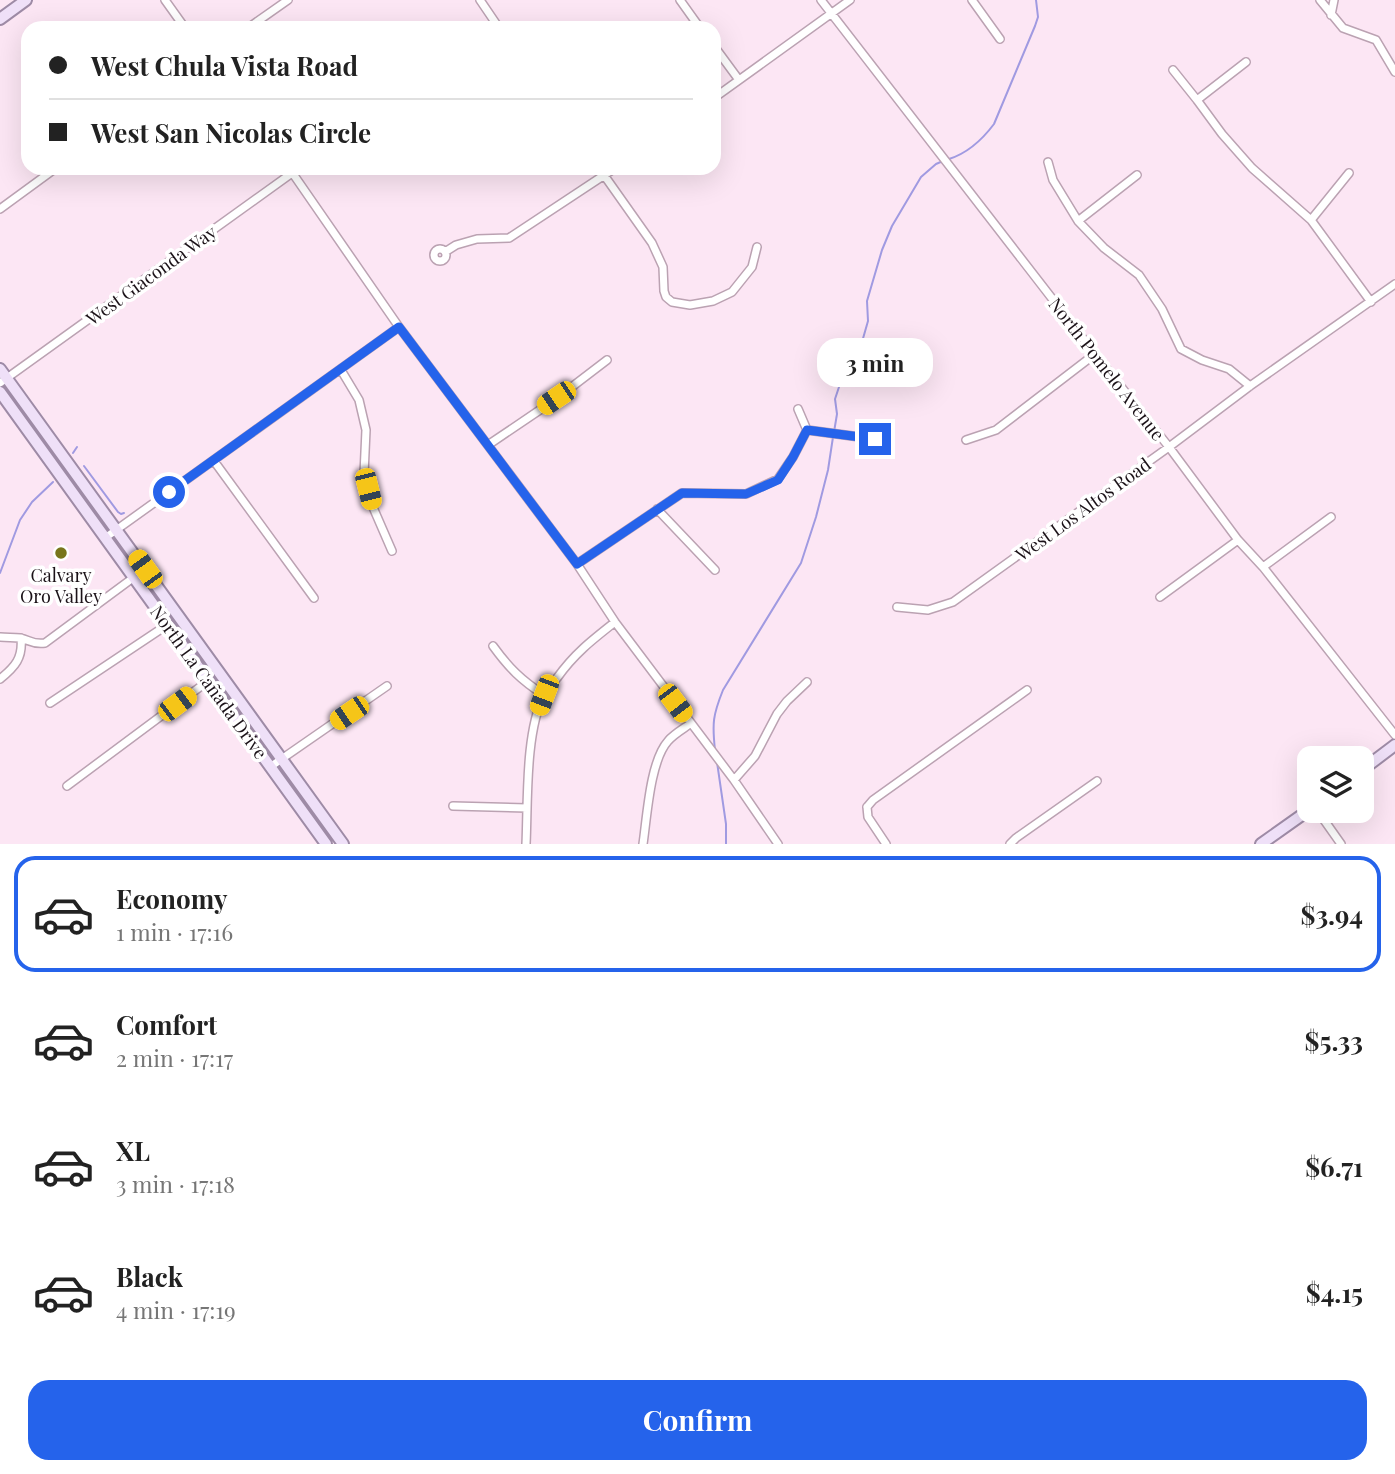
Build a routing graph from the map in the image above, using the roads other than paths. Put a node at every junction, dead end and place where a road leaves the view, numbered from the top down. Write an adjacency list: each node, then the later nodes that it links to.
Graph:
1 (26, 0): 13 (main road)
2 (165, 0): 14 (street)
3 (288, 0): 15 (street)
4 (480, 0): 16 (street)
5 (680, 0): 17 (street)
6 (821, 0): 11 (street, North Pomelo Avenue)
7 (850, 0): 11 (street)
8 (972, 0): 18 (street)
9 (1320, 0): 12 (street)
10 (1334, 0): 12 (street)
11 (831, 14): 23 (street); 41 (street, North Pomelo Avenue)
12 (1331, 15): 22 (street)
13 (0, 19)
14 (180, 21)
15 (258, 21)
16 (494, 21)
17 (696, 21)
18 (1000, 38)
19 (721, 56): 23 (street)
20 (1246, 62): 25 (street)
21 (1173, 70): 25 (street)
22 (1395, 72)
23 (739, 80): 24 (street)
24 (721, 93)
25 (1197, 100): 34 (street)
26 (1048, 162): 35 (street)
27 (1349, 173): 34 (street)
28 (46, 175): 33 (street)
29 (287, 175): 44 (street, West Giaconda Way)
30 (297, 175): 40 (street)
31 (1137, 175): 35 (street)
32 (605, 176): 36 (street); 37 (street)
33 (0, 209)
34 (1311, 220): 39 (street)
35 (1078, 221): 45 (street)
36 (757, 247)
37 (445, 252)
38 (1395, 284): 39 (street, West Los Altos Road)
39 (1371, 302): 45 (street, West Los Altos Road)
40 (399, 327): 43 (street); 50 (street)
41 (1095, 354): 49 (street); 51 (street, North Pomelo Avenue)
42 (607, 360): 50 (street)
43 (341, 370): 52 (street); 58 (street)
44 (2, 381): 55 (main road, North La Cañada Drive); 56 (main road, North La Cañada Drive)
45 (1250, 386): 51 (street, West Los Altos Road)
46 (798, 409): 47 (street)
47 (807, 430): 48 (street); 53 (street)
48 (875, 439)
49 (966, 440)
50 (488, 445): 59 (street)
51 (1168, 447): 57 (street, North Pomelo Avenue); 66 (street, West Los Altos Road)
52 (214, 461): 55 (street); 65 (street)
53 (657, 509): 59 (street); 62 (street)
54 (1331, 517): 60 (street)
55 (116, 530): 56 (street); 61 (main road, North La Cañada Drive)
56 (105, 538): 63 (main road, North La Cañada Drive)
57 (1238, 540): 60 (street, North Pomelo Avenue); 64 (street)
58 (392, 551)
59 (577, 564): 67 (street)
60 (1263, 566): 80 (street, North Pomelo Avenue)
61 (145, 569): 63 (street); 82 (main road, North La Cañada Drive)
62 (715, 570)
63 (134, 578): 68 (main road, North La Cañada Drive); 70 (street)
64 (1160, 597)
65 (314, 598)
66 (897, 607)
67 (615, 622): 77 (street); 79 (street)
68 (167, 625): 73 (main road, North La Cañada Drive); 78 (street)
69 (0, 636): 70 (street)
70 (21, 638): 72 (street)
71 (493, 646): 77 (street)
72 (0, 679)
73 (208, 681): 84 (main road, North La Cañada Drive); 87 (street)
74 (807, 682): 85 (street)
75 (387, 686): 82 (street, North La Cañada Drive)
76 (1027, 690): 97 (street)
77 (544, 695): 89 (street)
78 (50, 703)
79 (690, 724): 85 (street); 95 (street)
80 (1395, 735)
81 (1395, 745): 83 (main road)
82 (281, 759): 84 (street, North La Cañada Drive); 93 (main road, North La Cañada Drive)
83 (1374, 761)
84 (270, 767): 92 (main road, North La Cañada Drive)
85 (734, 780): 96 (street)
86 (1097, 781): 98 (street)
87 (67, 786)
88 (453, 806): 89 (street)
89 (527, 808): 94 (street)
90 (1297, 818): 99 (main road)
91 (1326, 823): 100 (street)
92 (326, 844)
93 (343, 844)
94 (526, 844)
95 (643, 844)
96 (778, 844)
97 (886, 844)
98 (1010, 844)
99 (1261, 844)
100 (1341, 844)

